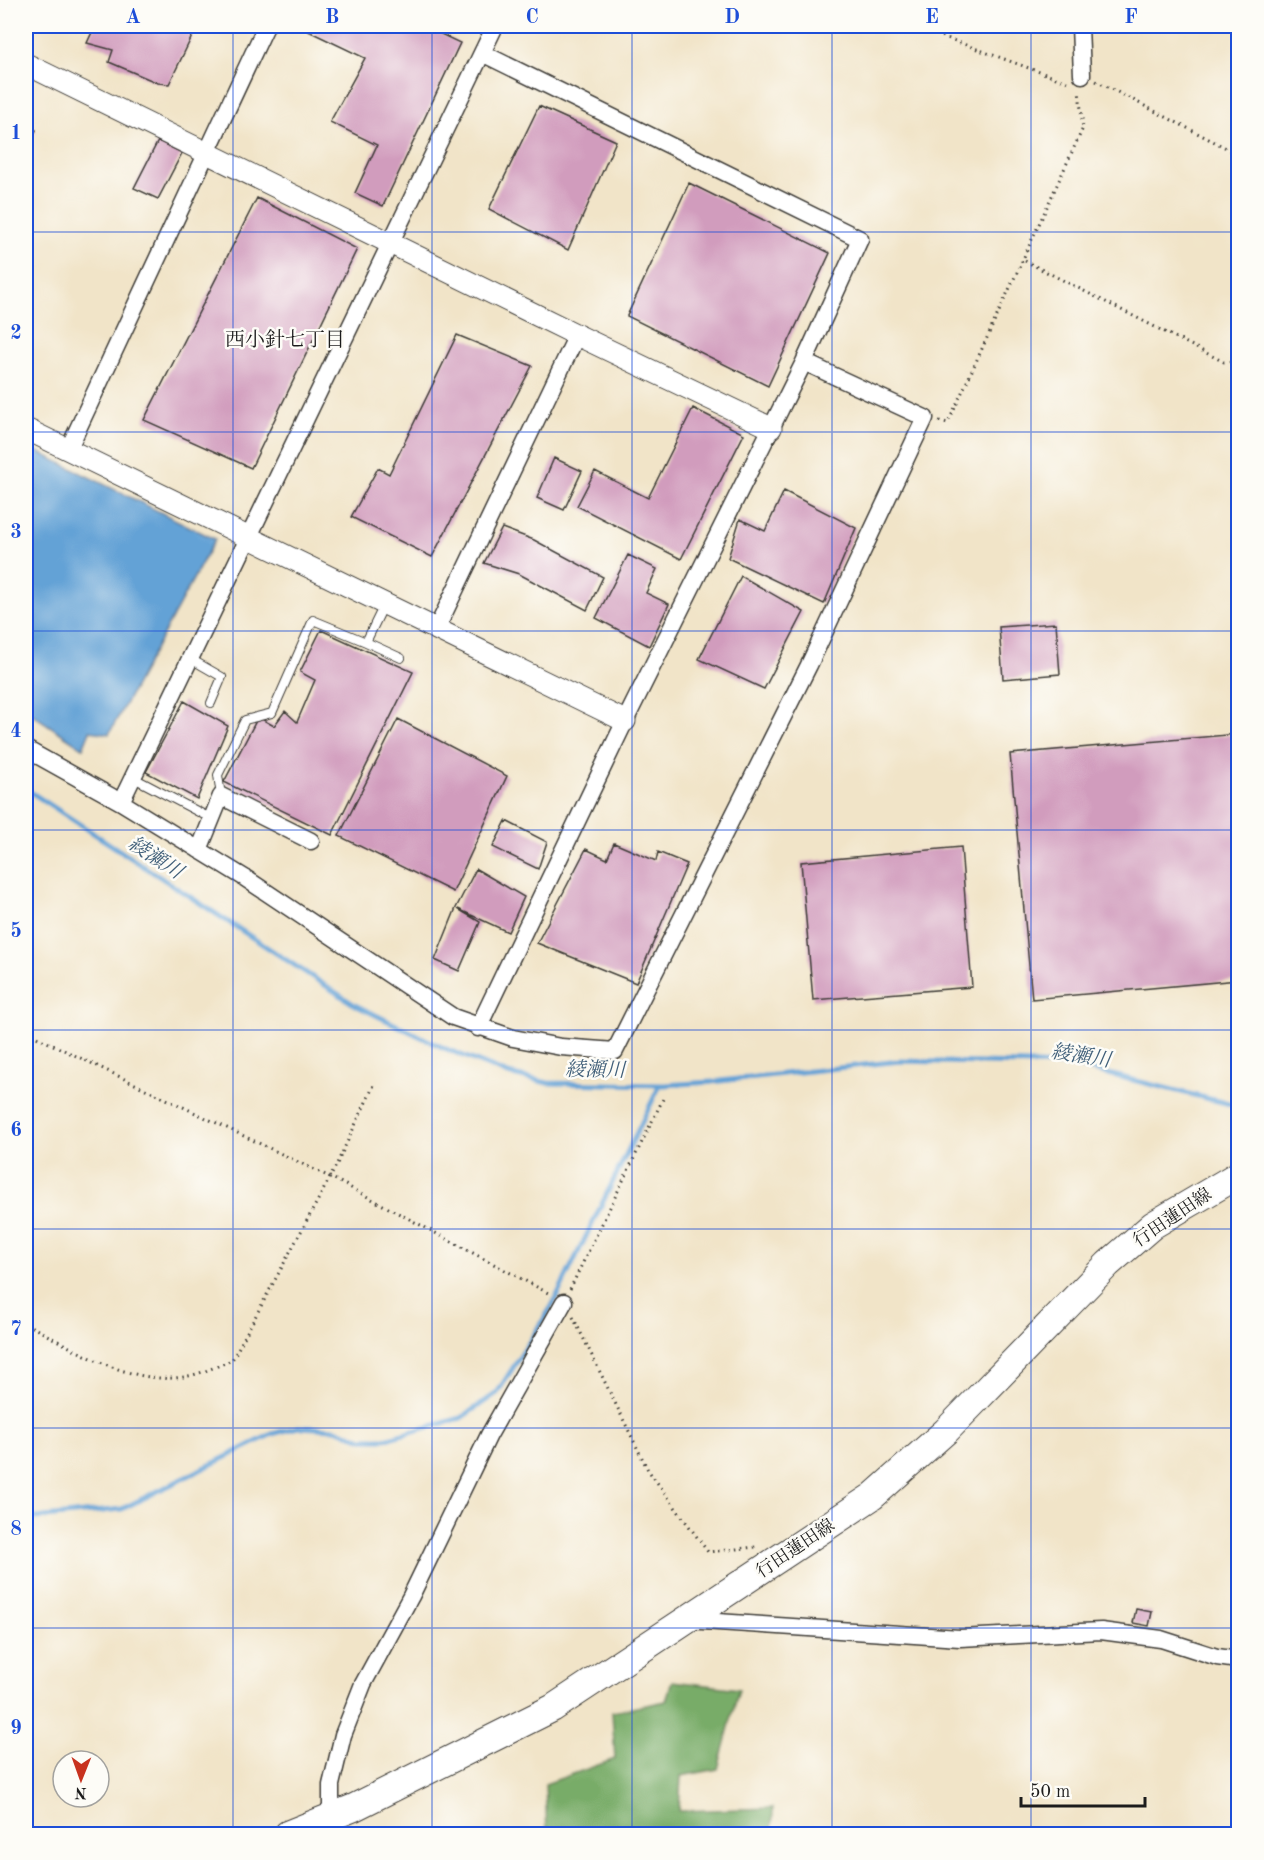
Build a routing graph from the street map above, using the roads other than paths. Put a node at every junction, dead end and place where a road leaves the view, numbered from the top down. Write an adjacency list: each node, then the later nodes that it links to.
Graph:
1 (266, 26): 7 (street)
2 (495, 26): 4 (street)
3 (1080, 26): 6 (street)
4 (482, 53): 8 (street); 10 (street)
5 (26, 64): 7 (street)
6 (1081, 81)
7 (207, 153): 8 (street); 13 (street)
8 (390, 242): 9 (street); 14 (street)
9 (577, 335): 11 (street); 16 (street)
10 (804, 362): 11 (street); 29 (street)
11 (771, 428): 21 (street)
12 (26, 429): 13 (street)
13 (68, 450): 14 (street)
14 (247, 536): 15 (street); 18 (street)
15 (385, 603): 16 (street); 17 (lane)
16 (437, 628): 21 (street)
17 (366, 642): 19 (lane); 24 (lane)
18 (188, 658): 20 (lane); 23 (street)
19 (401, 658)
20 (211, 703)
21 (625, 721): 29 (street)
22 (26, 749): 25 (street)
23 (132, 777): 25 (street); 26 (lane)
24 (221, 796): 26 (street); 27 (street)
25 (121, 802): 28 (street)
26 (212, 819): 28 (street)
27 (311, 841)
28 (199, 850): 29 (street)
29 (478, 1028)
30 (1239, 1174): 32 (main road, 行田蓮田線)
31 (564, 1302): 34 (street)
32 (686, 1620): 33 (street); 34 (main road, 行田蓮田線)
33 (1239, 1660)
34 (332, 1825): 35 (main road, 行田蓮田線)
35 (288, 1834)

